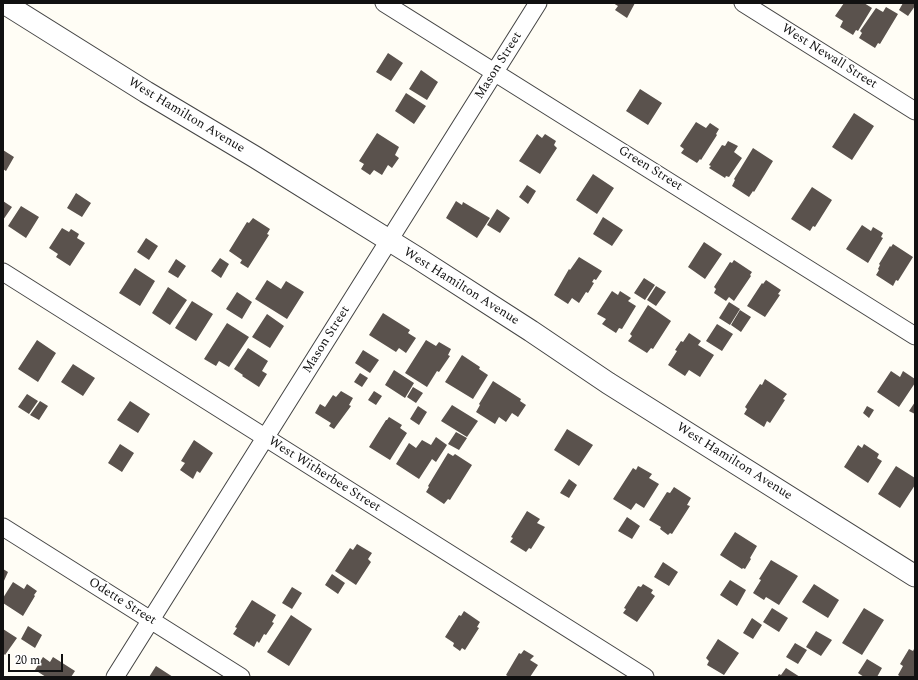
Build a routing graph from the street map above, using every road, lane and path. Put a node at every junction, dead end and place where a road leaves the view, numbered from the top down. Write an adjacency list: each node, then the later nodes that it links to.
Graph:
1 (4, 3): 7 (street, West Hamilton Avenue)
2 (384, 3): 5 (street, Green Street)
3 (538, 3): 5 (street, Mason Street)
4 (743, 3): 6 (street, West Newall Street)
5 (495, 72): 7 (street, Mason Street); 9 (street, Green Street)
6 (915, 111)
7 (389, 241): 10 (street, Mason Street); 12 (street, West Hamilton Avenue)
8 (3, 272): 10 (street, West Witherbee Street)
9 (915, 336)
10 (265, 438): 13 (street, Mason Street); 16 (street, West Witherbee Street)
11 (3, 527): 13 (street, Odette Street)
12 (915, 576)
13 (151, 620): 14 (street, Mason Street); 15 (street, Odette Street)
14 (115, 677)
15 (241, 677)
16 (645, 677)

